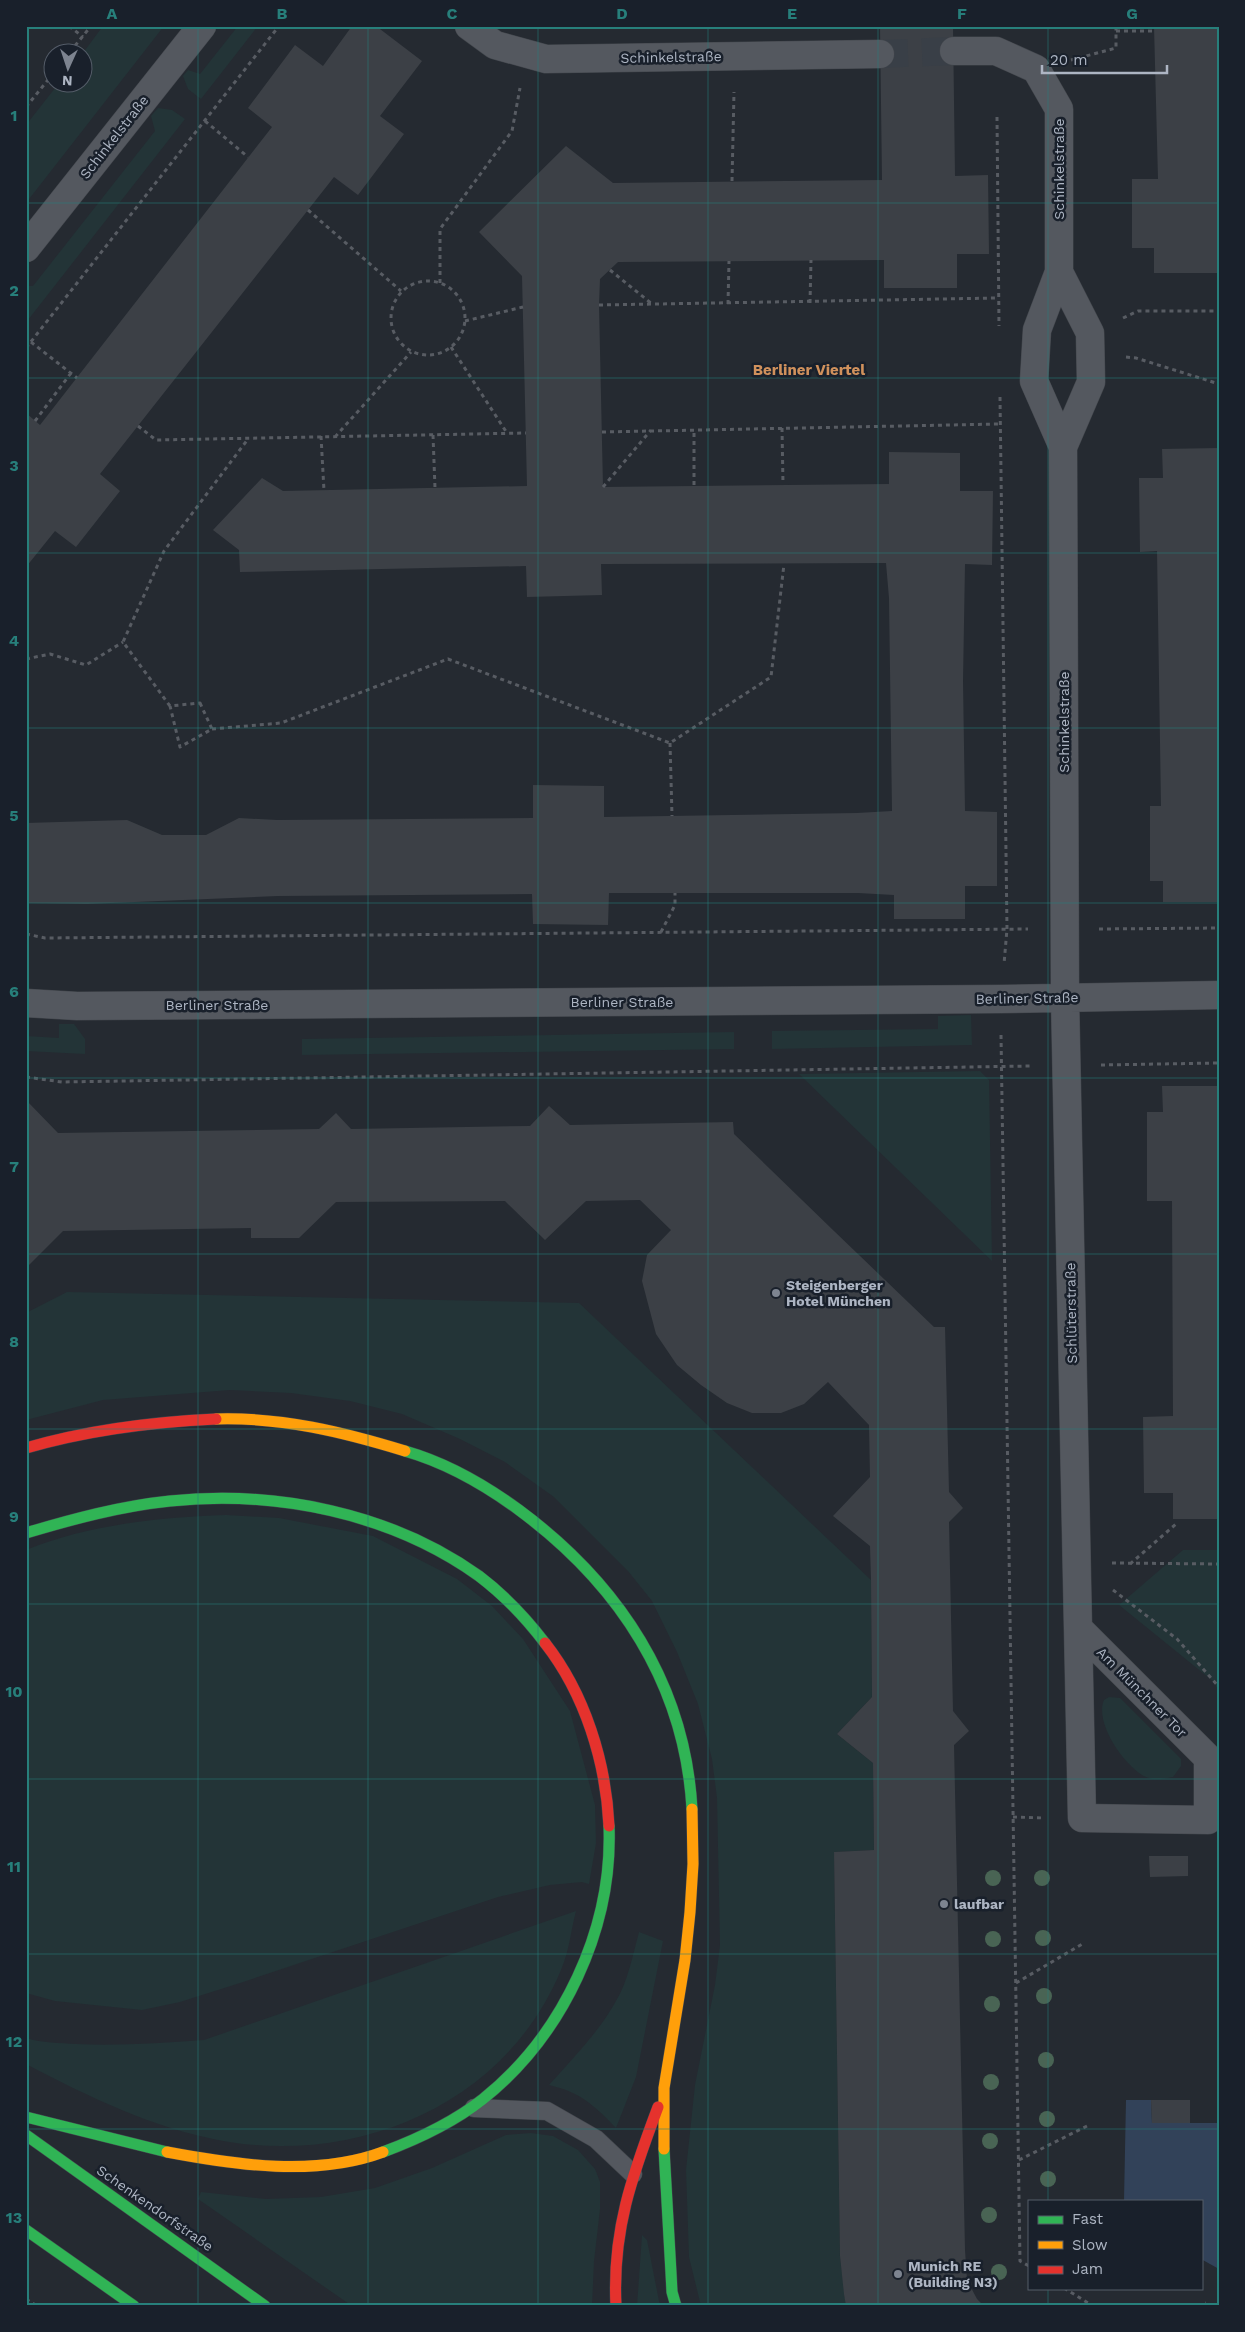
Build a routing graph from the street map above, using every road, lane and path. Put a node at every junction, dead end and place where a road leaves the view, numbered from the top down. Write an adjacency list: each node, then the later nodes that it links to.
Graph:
1 (69, 26): 9 (path)
2 (91, 26): 9 (path)
3 (202, 26): 23 (street, Schinkelstraße)
4 (279, 26): 19 (path)
5 (469, 26): 12 (street, Schinkelstraße)
6 (1116, 26): 7 (path)
7 (1116, 31): 8 (path); 15 (path)
8 (1154, 31)
9 (83, 37): 10 (path)
10 (79, 42)
11 (954, 51): 15 (street)
12 (525, 53): 14 (street, Schinkelstraße); 28 (path)
13 (880, 54): 14 (street, Schinkelstraße)
14 (735, 56): 21 (path)
15 (1036, 69): 27 (street, Schinkelstraße)
16 (42, 87): 17 (path)
17 (26, 107)
18 (996, 117): 30 (path)
19 (205, 120): 20 (path); 39 (path)
20 (248, 158)
21 (732, 182)
22 (308, 210): 29 (path)
23 (26, 248)
24 (729, 260): 33 (path)
25 (811, 260): 31 (path)
26 (610, 270): 32 (path)
27 (1059, 272): 40 (street, Schinkelstraße); 61 (street, Schinkelstraße)
28 (440, 283): 29 (path); 37 (path)
29 (401, 291): 43 (path)
30 (999, 298): 31 (path); 38 (path)
31 (810, 303): 33 (path)
32 (652, 304): 33 (path); 34 (path)
33 (728, 304)
34 (599, 305)
35 (523, 307): 37 (path)
36 (1219, 311): 40 (path)
37 (465, 321): 41 (path)
38 (999, 327)
39 (31, 342): 42 (path); 44 (path)
40 (1090, 344): 46 (path); 61 (street, Schinkelstraße)
41 (451, 347): 43 (path); 55 (path)
42 (26, 348)
43 (411, 352): 59 (path)
44 (71, 373): 45 (path); 48 (path)
45 (77, 378)
46 (1219, 384)
47 (1000, 395): 49 (path)
48 (35, 421)
49 (1000, 424): 51 (path); 76 (path)
50 (138, 426): 60 (path)
51 (782, 428): 53 (path); 62 (path)
52 (652, 430): 53 (path); 54 (path); 64 (path)
53 (694, 430): 63 (path)
54 (602, 432)
55 (507, 433): 56 (path); 57 (path)
56 (526, 433)
57 (433, 435): 59 (path); 65 (path)
58 (321, 436): 59 (path); 60 (path); 66 (path)
59 (335, 436)
60 (249, 438): 68 (path)
61 (1063, 447): 77 (street, Schinkelstraße)
62 (783, 484)
63 (694, 485)
64 (603, 487)
65 (435, 488)
66 (324, 491)
67 (784, 564): 72 (path)
68 (123, 642): 69 (path); 70 (path)
69 (26, 659)
70 (170, 706): 71 (path); 71 (path)
71 (212, 729): 72 (path)
72 (670, 743): 73 (path)
73 (672, 816)
74 (675, 893): 78 (path)
75 (1219, 928): 77 (path)
76 (1007, 929): 77 (path); 78 (path)
77 (1065, 929): 81 (street, Schinkelstraße)
78 (660, 932): 79 (path)
79 (26, 934)
80 (1219, 995): 81 (street, Berliner Straße)
81 (1065, 997): 82 (street, Berliner Straße); 85 (street, Schlüterstraße)
82 (1000, 999): 83 (street, Berliner Straße); 86 (path)
83 (26, 1003)
84 (1219, 1063): 85 (path)
85 (1067, 1066): 86 (path); 91 (street, Schlüterstraße)
86 (1001, 1067): 87 (path); 97 (path)
87 (26, 1077)
88 (26, 1448): 98 (highway)
89 (1176, 1524): 92 (path)
90 (26, 1533): 99 (highway)
91 (1076, 1563): 92 (path); 94 (street, Schlüterstraße); 95 (path)
92 (1130, 1564): 93 (path)
93 (1219, 1564)
94 (1078, 1628): 94 (street, Am Münchner Tor)
95 (1219, 1687)
96 (1084, 1943): 97 (path)
97 (1016, 1983): 103 (path)
98 (664, 2089): 104 (highway); 114 (highway)
99 (474, 2108): 100 (highway); 104 (lane)
100 (26, 2117)
101 (1087, 2126): 103 (path)
102 (26, 2135): 112 (highway, Schenkendorfstraße)
103 (1019, 2160): 106 (path)
104 (633, 2174): 113 (highway)
105 (26, 2230): 111 (highway)
106 (1028, 2265)
107 (1067, 2290): 115 (path)
108 (26, 2299): 110 (path)
109 (1206, 2303): 116 (path)
110 (37, 2306)
111 (134, 2306)
112 (265, 2306)
113 (616, 2306)
114 (676, 2306)
115 (1092, 2306)
116 (1198, 2306)

